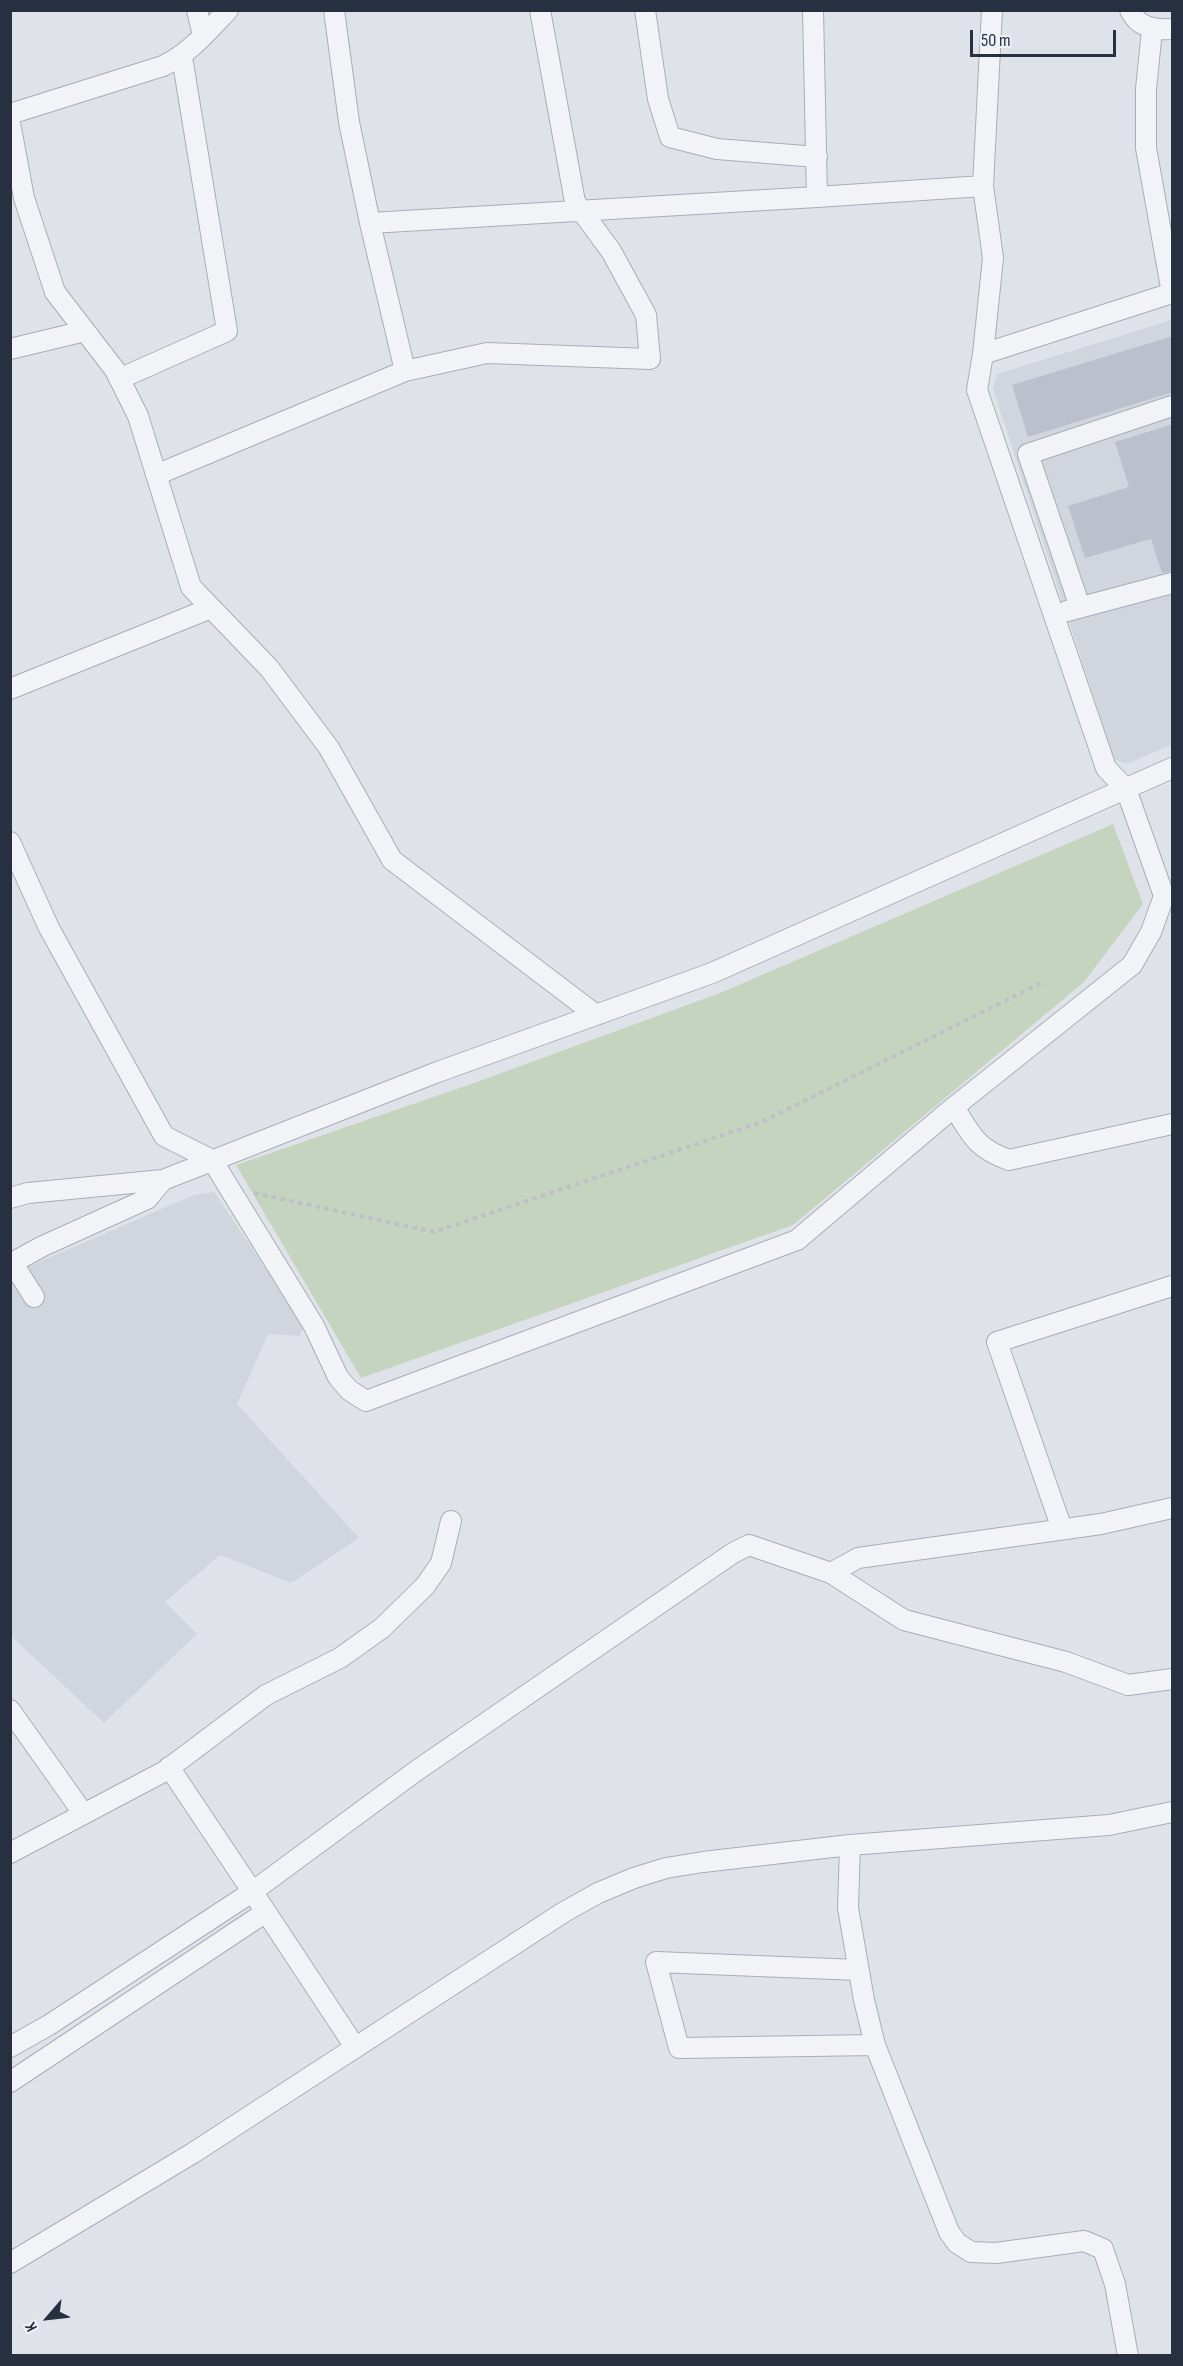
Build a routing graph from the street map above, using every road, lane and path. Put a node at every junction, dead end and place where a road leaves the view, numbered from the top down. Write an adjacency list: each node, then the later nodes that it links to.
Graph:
1 (197, 10): 11 (street)
2 (228, 10): 11 (street)
3 (334, 10): 20 (street)
4 (540, 10): 19 (street)
5 (645, 10): 15 (street)
6 (813, 10): 15 (street)
7 (992, 10): 16 (street)
8 (1130, 10): 10 (street)
9 (1173, 29): 10 (street)
10 (1152, 30): 21 (street)
11 (203, 36): 12 (street)
12 (182, 57): 13 (street); 26 (street)
13 (10, 114)
14 (10, 123): 18 (street)
15 (818, 156): 17 (street)
16 (983, 186): 17 (street); 24 (street)
17 (817, 197): 19 (street)
18 (17, 199): 22 (street)
19 (581, 210): 20 (street); 25 (street)
20 (370, 223): 25 (street)
21 (1172, 293): 24 (street)
22 (85, 332): 23 (street); 26 (street)
23 (10, 349)
24 (983, 354): 32 (street)
25 (405, 371): 28 (street)
26 (119, 379): 28 (street)
27 (1173, 406): 30 (street)
28 (156, 475): 31 (street)
29 (1173, 583): 30 (street)
30 (1080, 607): 32 (street)
31 (211, 608): 33 (street); 40 (street)
32 (1053, 612): 35 (street)
33 (10, 689)
34 (1173, 768): 35 (street)
35 (1126, 789): 38 (street); 40 (street)
36 (10, 842): 43 (street)
37 (1173, 928): 38 (street)
38 (1151, 932): 41 (street)
39 (1045, 981): 45 (path)
40 (596, 1015): 43 (street)
41 (954, 1107): 42 (street); 43 (street)
42 (1173, 1124)
43 (212, 1160): 44 (street)
44 (163, 1180): 46 (street); 47 (street)
45 (252, 1192)
46 (10, 1198)
47 (11, 1264): 49 (street)
48 (1173, 1286): 52 (street)
49 (34, 1297)
50 (1173, 1508): 52 (street)
51 (451, 1521): 56 (street)
52 (1062, 1529): 53 (street)
53 (831, 1573): 54 (street); 61 (street)
54 (1173, 1679)
55 (10, 1710): 58 (street)
56 (169, 1767): 58 (street); 61 (street)
57 (1173, 1812): 59 (street)
58 (83, 1813): 60 (street)
59 (850, 1845): 63 (street); 66 (street)
60 (10, 1853)
61 (252, 1892): 62 (street); 65 (street)
62 (266, 1912): 66 (street); 67 (street)
63 (859, 1970): 64 (street); 64 (street)
64 (875, 2045): 69 (street)
65 (10, 2047)
66 (355, 2047): 68 (street)
67 (10, 2082)
68 (10, 2263)
69 (1128, 2355)

